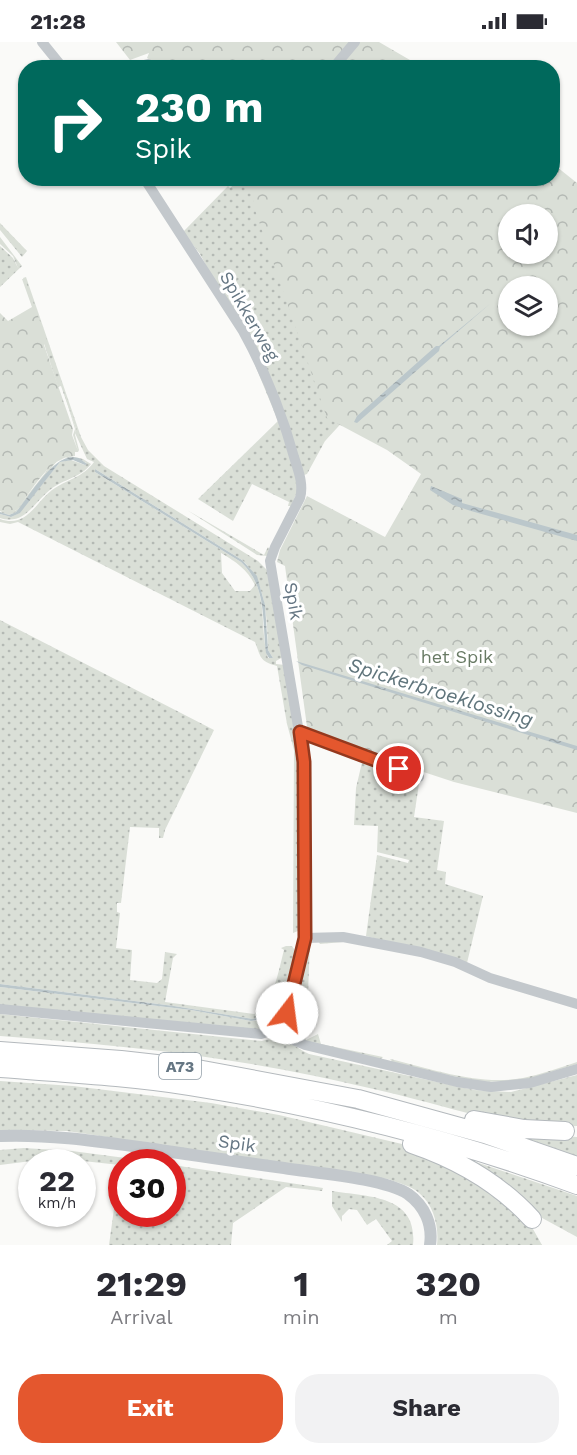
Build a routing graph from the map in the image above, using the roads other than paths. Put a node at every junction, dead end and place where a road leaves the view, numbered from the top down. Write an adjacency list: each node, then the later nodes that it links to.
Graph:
1 (42, 42): 3 (street)
2 (355, 42): 4 (street)
3 (57, 60)
4 (340, 60)
5 (149, 186): 6 (street, Spikkerweg)
6 (301, 482): 7 (street, Spik)
7 (300, 732): 8 (street); 9 (street, Spik)
8 (419, 777)
9 (305, 938): 10 (street); 12 (street, Spik)
10 (577, 1004)
11 (0, 1009): 12 (street)
12 (279, 1028): 15 (street)
13 (0, 1051): 16 (highway, A73)
14 (0, 1068): 17 (highway, A73)
15 (577, 1069)
16 (358, 1099): 18 (highway, A73); 20 (highway, A73)
17 (321, 1110): 21 (highway, A73); 22 (highway, A73)
18 (565, 1131)
19 (0, 1136): 23 (street, Spik)
20 (577, 1166)
21 (577, 1185)
22 (532, 1219)
23 (430, 1245)

